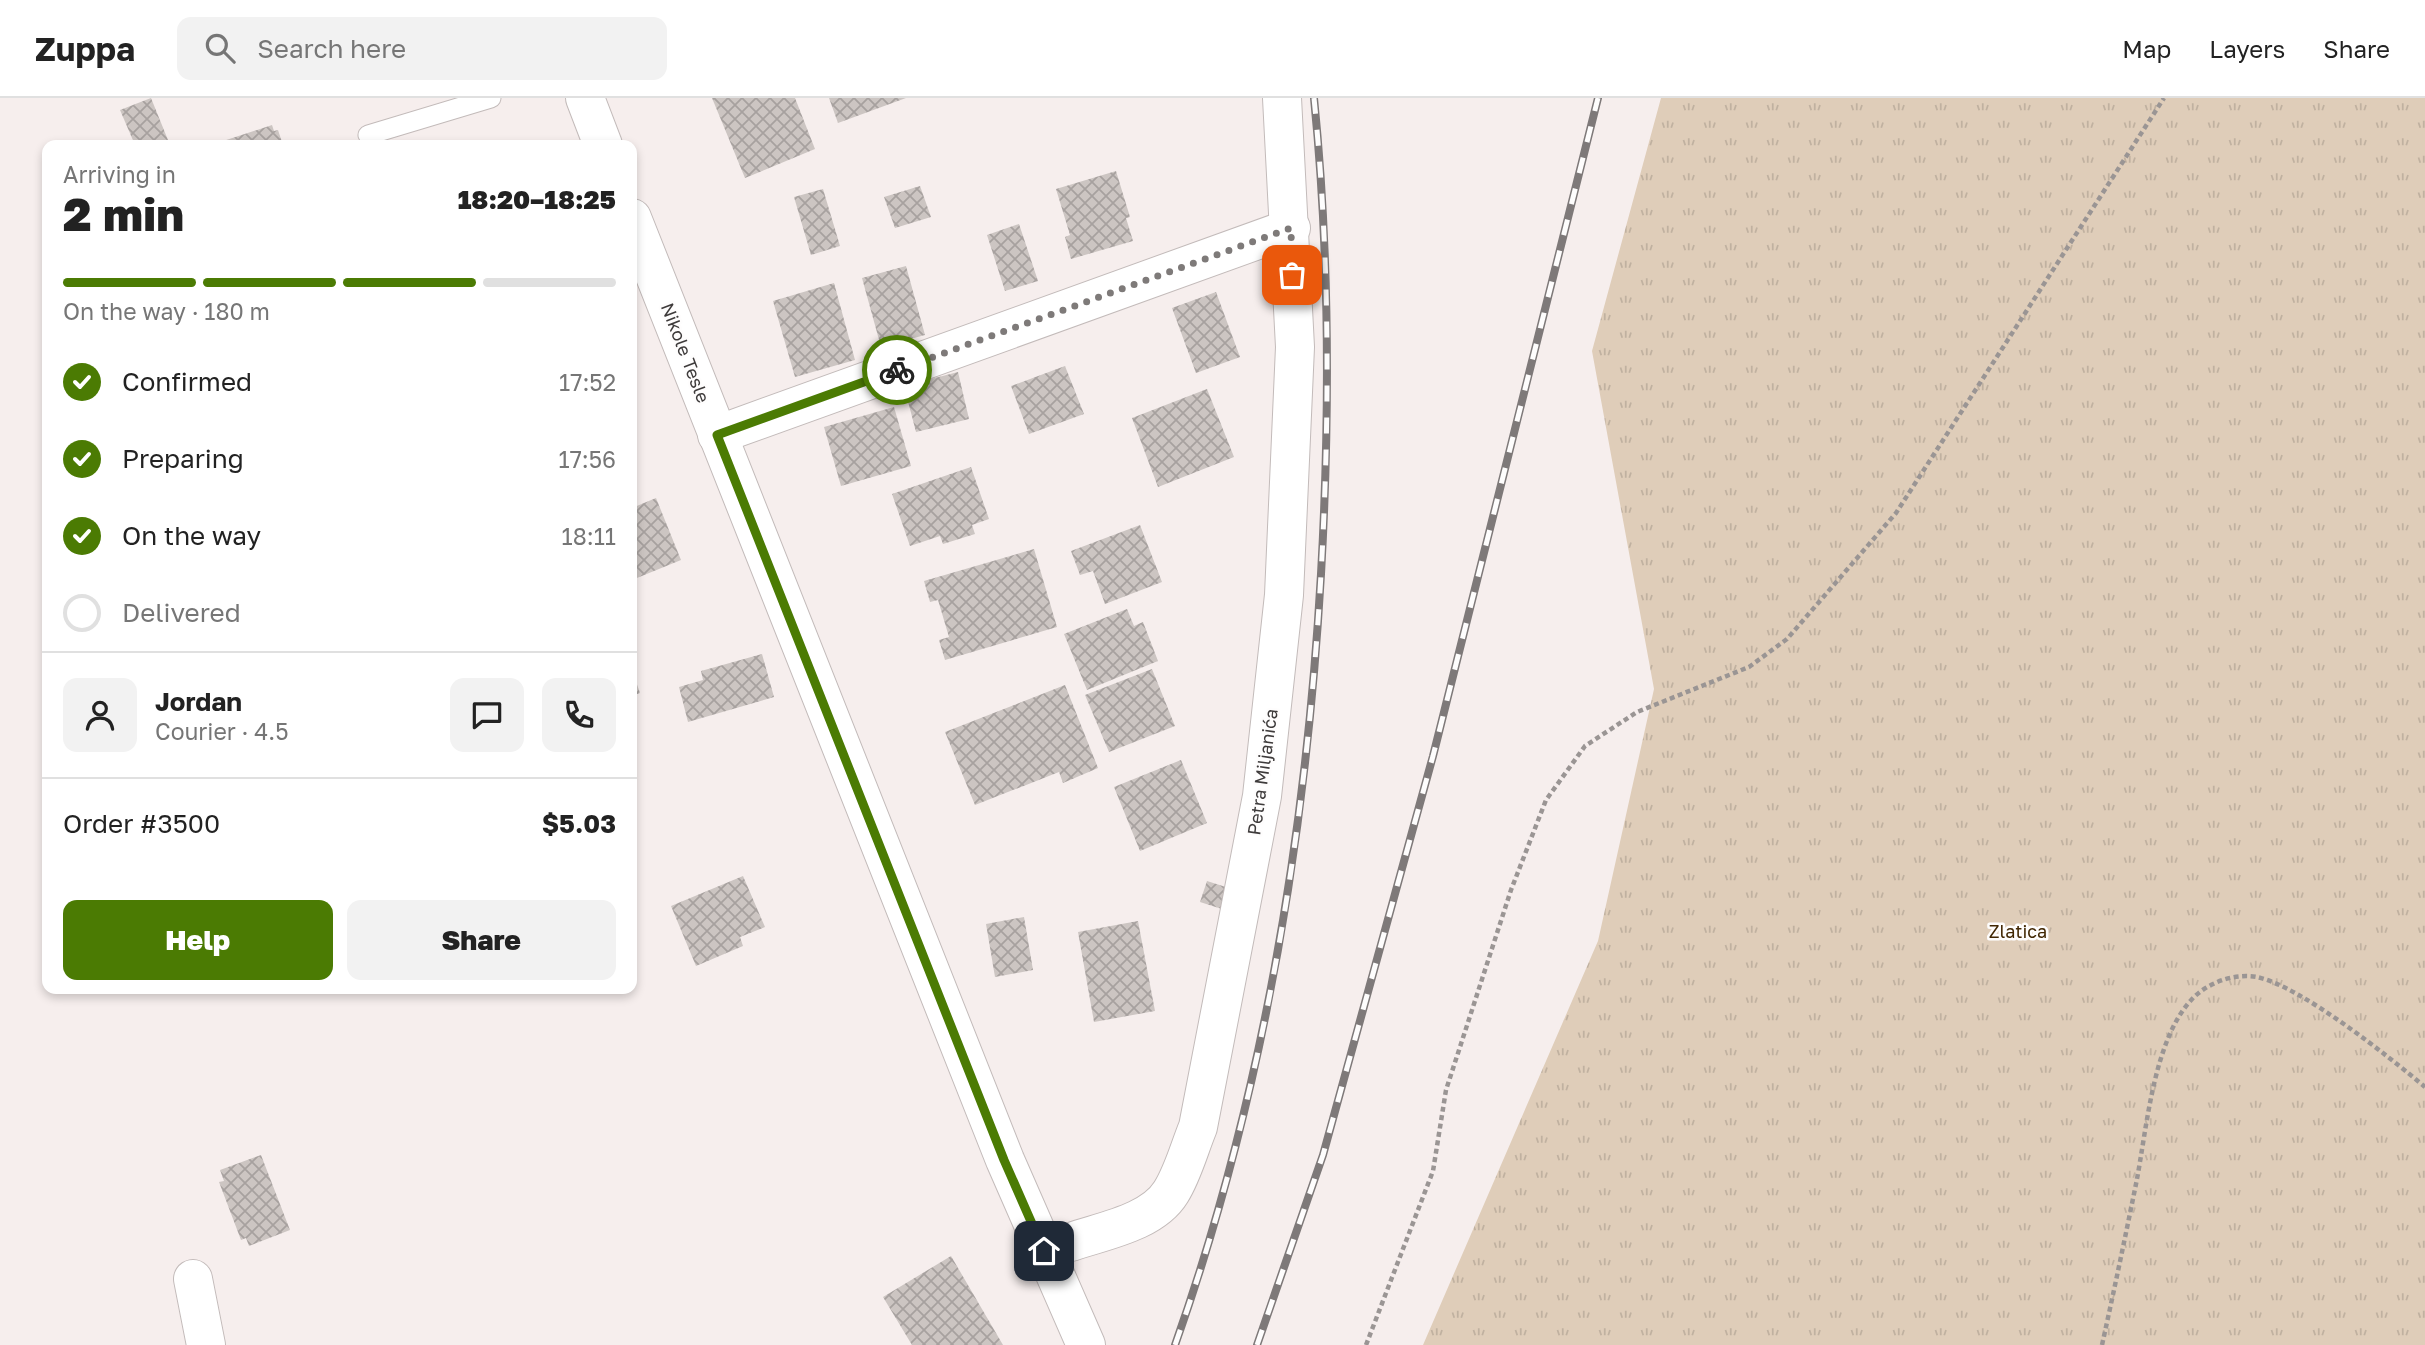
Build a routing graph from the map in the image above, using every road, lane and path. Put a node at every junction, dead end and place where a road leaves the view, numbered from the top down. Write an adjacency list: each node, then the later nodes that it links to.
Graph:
1 (491, 98): 5 (lane)
2 (585, 98): 6 (street)
3 (1282, 98): 7 (street, Petra Miljanića)
4 (2164, 98): 15 (path)
5 (368, 135)
6 (601, 140)
7 (1291, 228): 9 (street); 11 (street, Petra Miljanića)
8 (637, 231): 9 (street, Nikole Tesle)
9 (717, 435): 14 (street, Nikole Tesle)
10 (2425, 1087): 16 (path)
11 (1071, 1242)
12 (193, 1279): 13 (street)
13 (206, 1345)
14 (1086, 1345)
15 (1366, 1345)
16 (2102, 1345)

